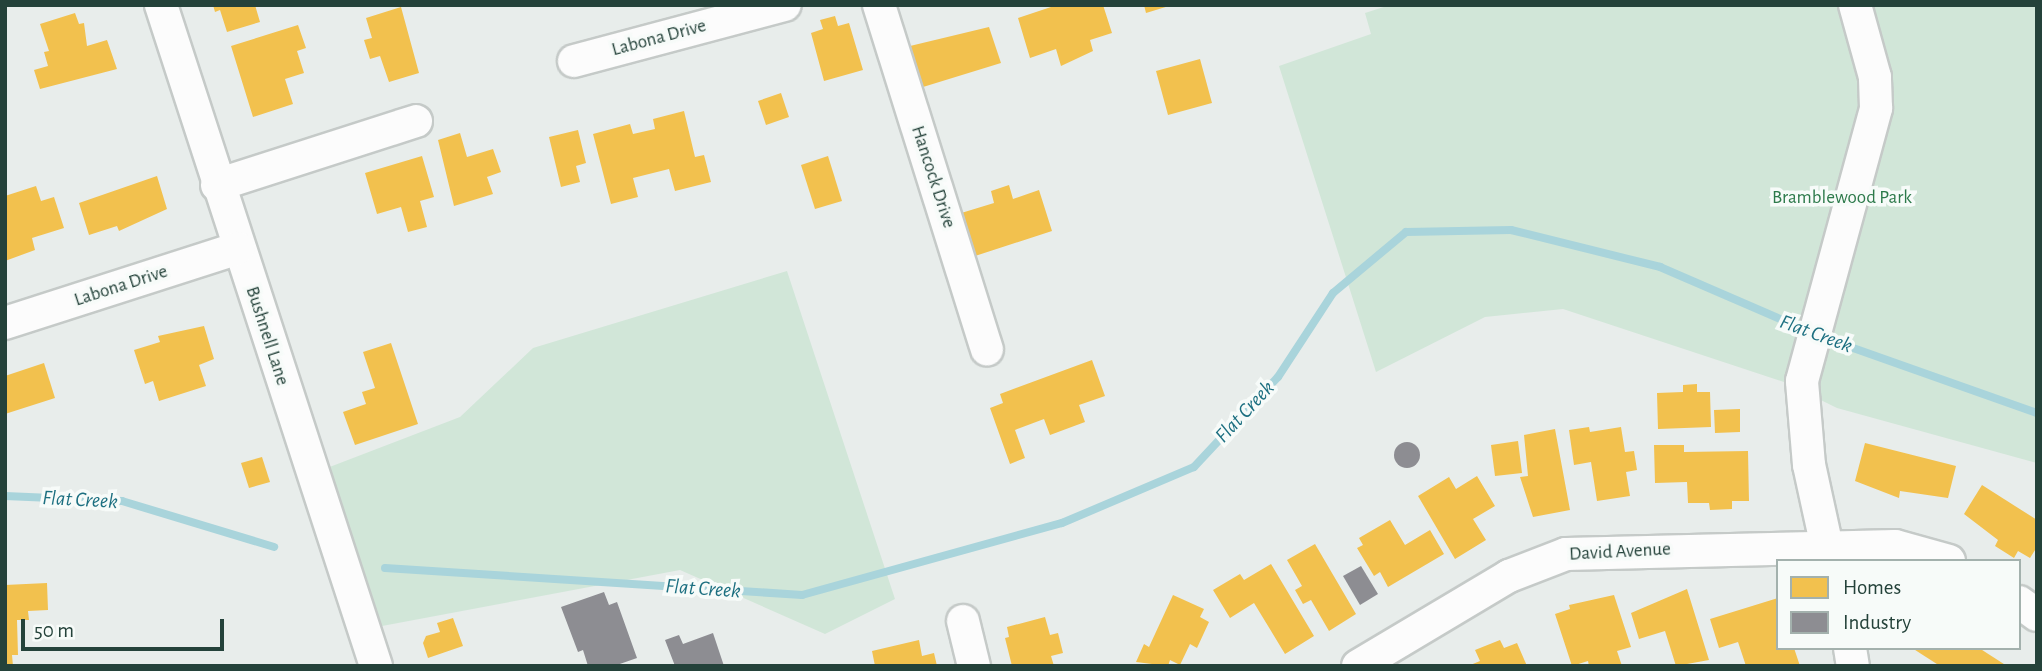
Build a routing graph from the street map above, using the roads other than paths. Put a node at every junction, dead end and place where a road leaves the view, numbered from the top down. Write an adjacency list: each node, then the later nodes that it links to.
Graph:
1 (161, 5): 7 (street, Bushnell Lane)
2 (785, 5): 5 (street, Labona Drive)
3 (879, 5): 10 (street, Hancock Drive)
4 (1855, 5): 11 (street)
5 (574, 61)
6 (416, 121): 7 (street)
7 (218, 185): 8 (street, Bushnell Lane)
8 (238, 248): 9 (street, Labona Drive); 16 (street, Bushnell Lane)
9 (5, 323)
10 (987, 349)
11 (1829, 553): 12 (street, David Avenue); 18 (street, David Avenue)
12 (1942, 559)
13 (2021, 603): 14 (street)
14 (2037, 615)
15 (963, 621): 17 (street)
16 (376, 666)
17 (974, 666)
18 (1358, 666)

